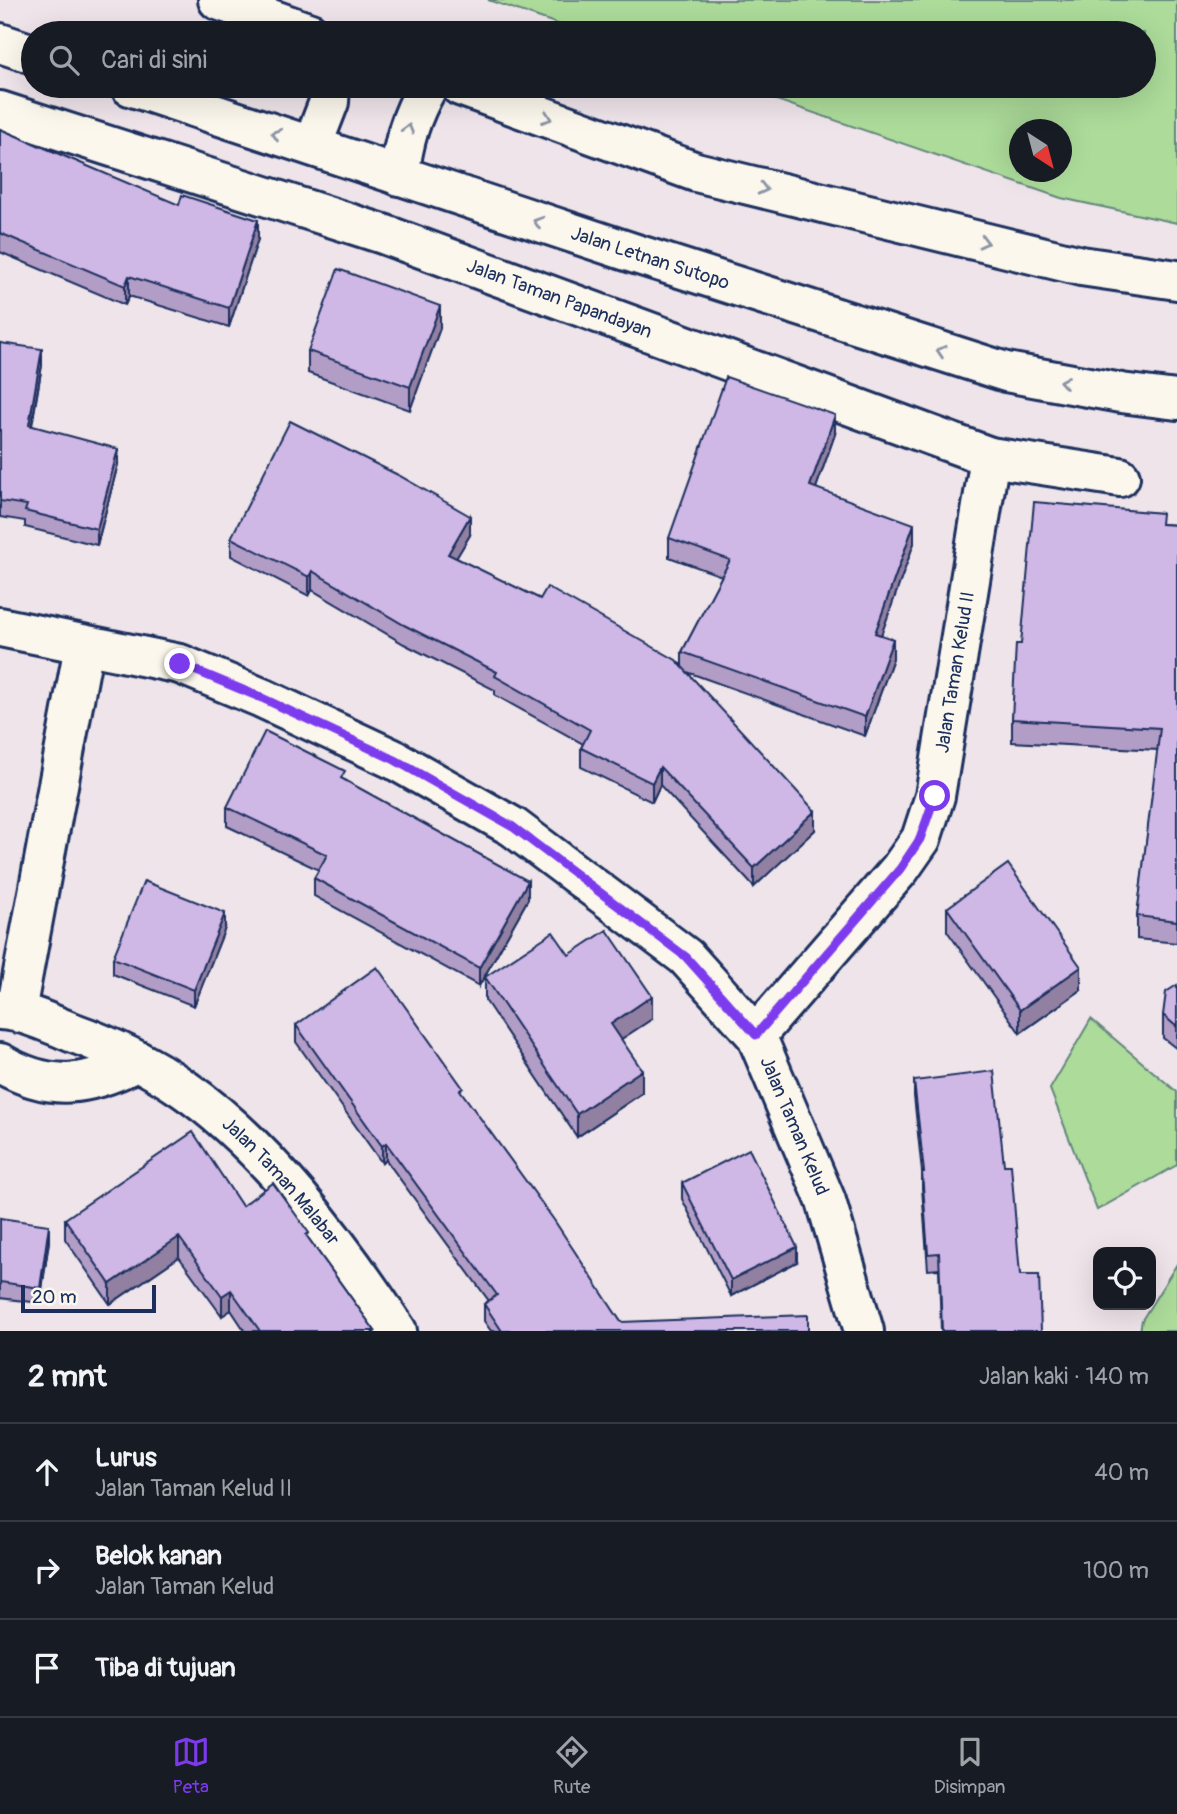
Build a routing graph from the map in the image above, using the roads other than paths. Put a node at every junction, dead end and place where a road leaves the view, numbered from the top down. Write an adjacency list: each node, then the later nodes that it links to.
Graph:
1 (218, 0): 2 (street)
2 (277, 21)
3 (0, 43): 4 (street)
4 (21, 50)
5 (166, 98): 10 (street, Jalan Letnan Sutopo, one-way to 5)
6 (329, 98): 10 (street)
7 (421, 98): 11 (street, one-way to 7)
8 (493, 98): 12 (street, one-way to 12)
9 (0, 111): 14 (street, Jalan Taman Papandayan)
10 (312, 146): 11 (street, Jalan Letnan Sutopo)
11 (399, 176): 13 (street, Jalan Letnan Sutopo, one-way to 11)
12 (1177, 280)
13 (1177, 400)
14 (990, 457): 15 (street, Jalan Taman Papandayan); 19 (street, Jalan Taman Kelud II)
15 (1120, 477)
16 (0, 627): 17 (street, Jalan Taman Kelud)
17 (84, 646): 18 (street, Jalan Taman Malabar); 19 (street, Jalan Taman Kelud)
18 (8, 1011): 20 (street, Jalan Taman Malabar)
19 (756, 1035): 23 (street, Jalan Taman Kelud)
20 (138, 1061): 21 (street); 22 (street, Jalan Taman Malabar)
21 (0, 1063)
22 (397, 1331)
23 (864, 1331)

